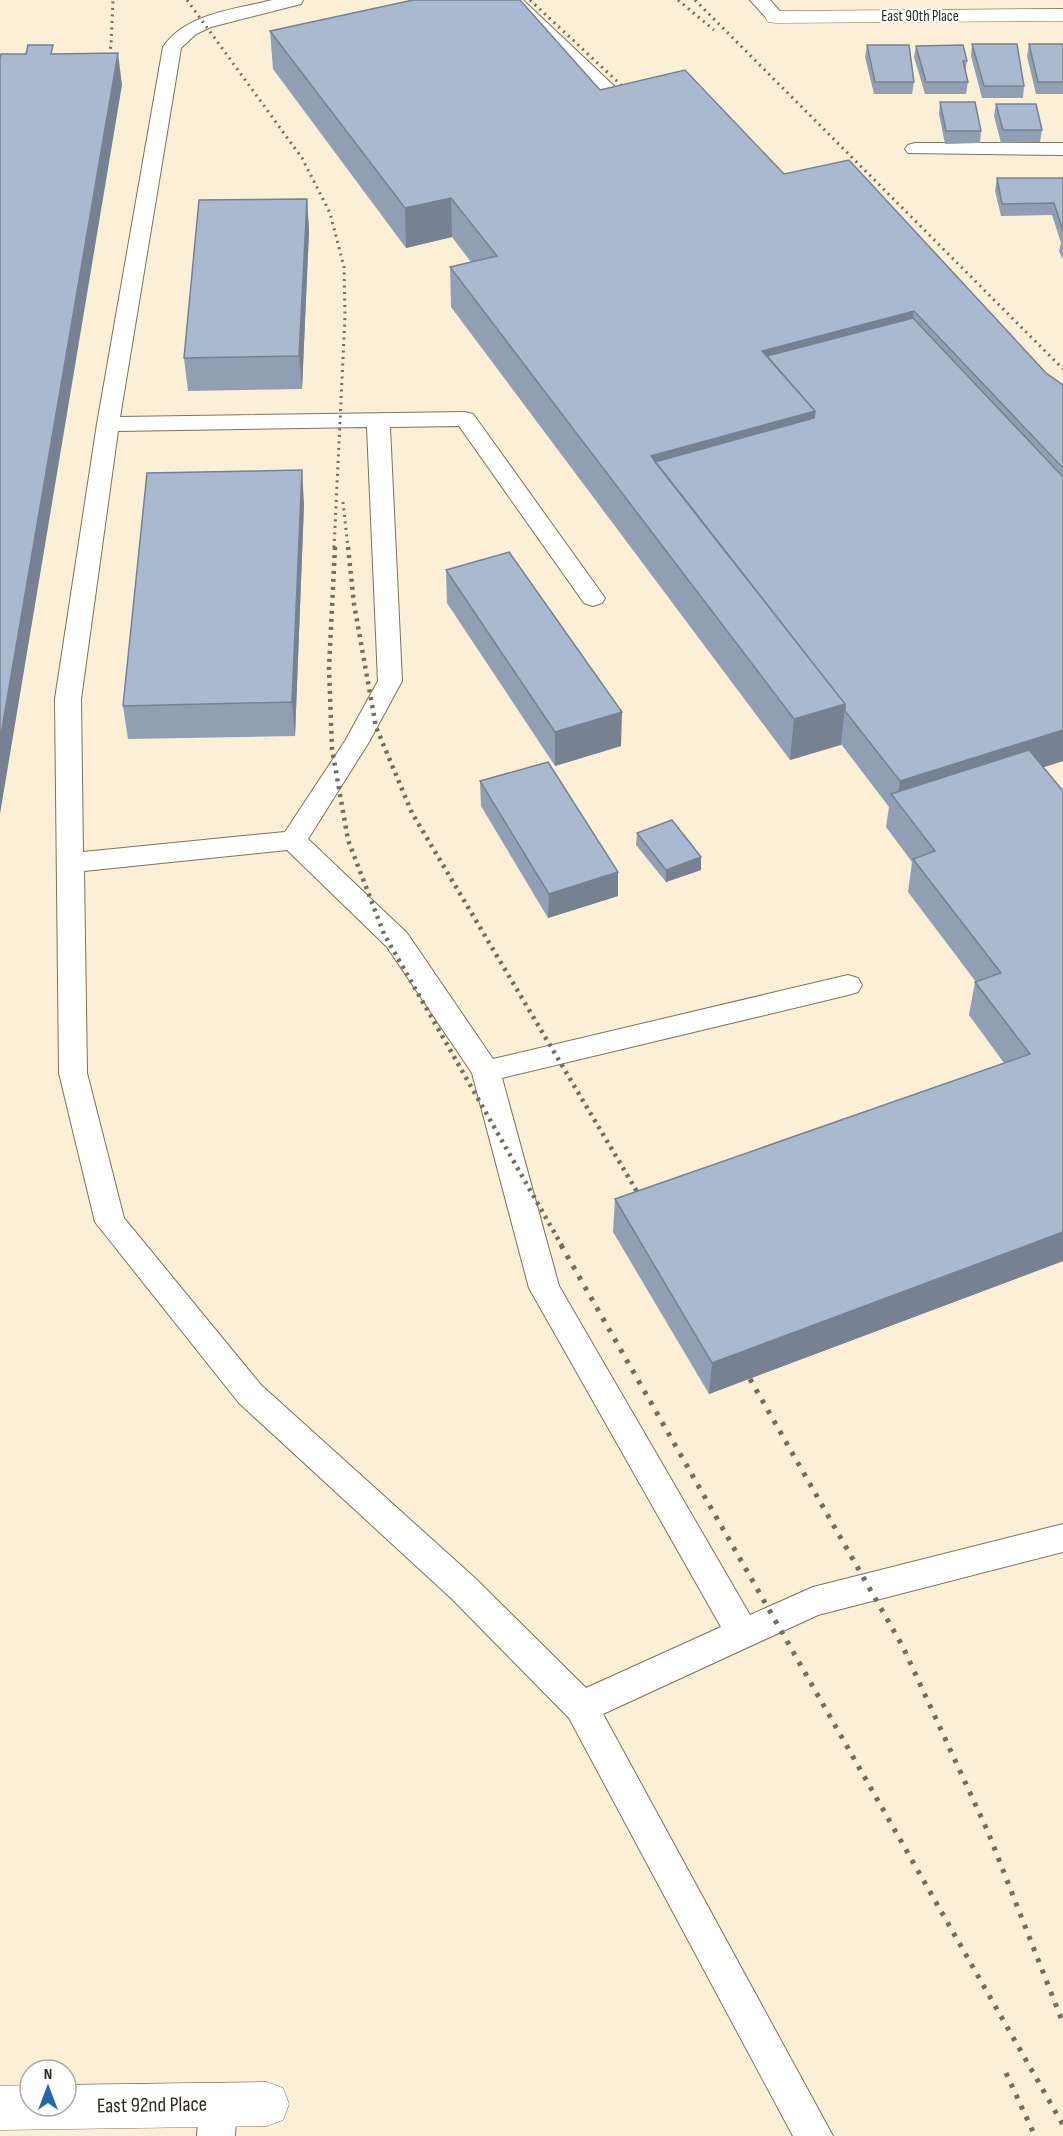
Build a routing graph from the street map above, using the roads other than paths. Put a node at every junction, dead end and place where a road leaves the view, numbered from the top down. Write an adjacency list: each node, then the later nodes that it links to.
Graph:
1 (294, 0): 10 (lane)
2 (512, 0): 6 (lane)
3 (759, 0): 5 (lane)
4 (1063, 15): 5 (street, East 90th Place)
5 (776, 17)
6 (624, 106)
7 (915, 149): 8 (lane)
8 (1063, 149)
9 (378, 420): 10 (lane); 11 (lane); 12 (lane)
10 (108, 424): 13 (lane)
11 (594, 598)
12 (293, 840): 13 (lane); 15 (lane)
13 (70, 863): 18 (lane)
14 (848, 985): 15 (lane)
15 (486, 1071): 17 (lane)
16 (1063, 1538): 17 (lane)
17 (743, 1634): 18 (lane)
18 (581, 1707): 22 (lane)
19 (267, 2104): 21 (street, East 92nd Place)
20 (0, 2108): 21 (street, East 92nd Place)
21 (217, 2120)
22 (814, 2136)

